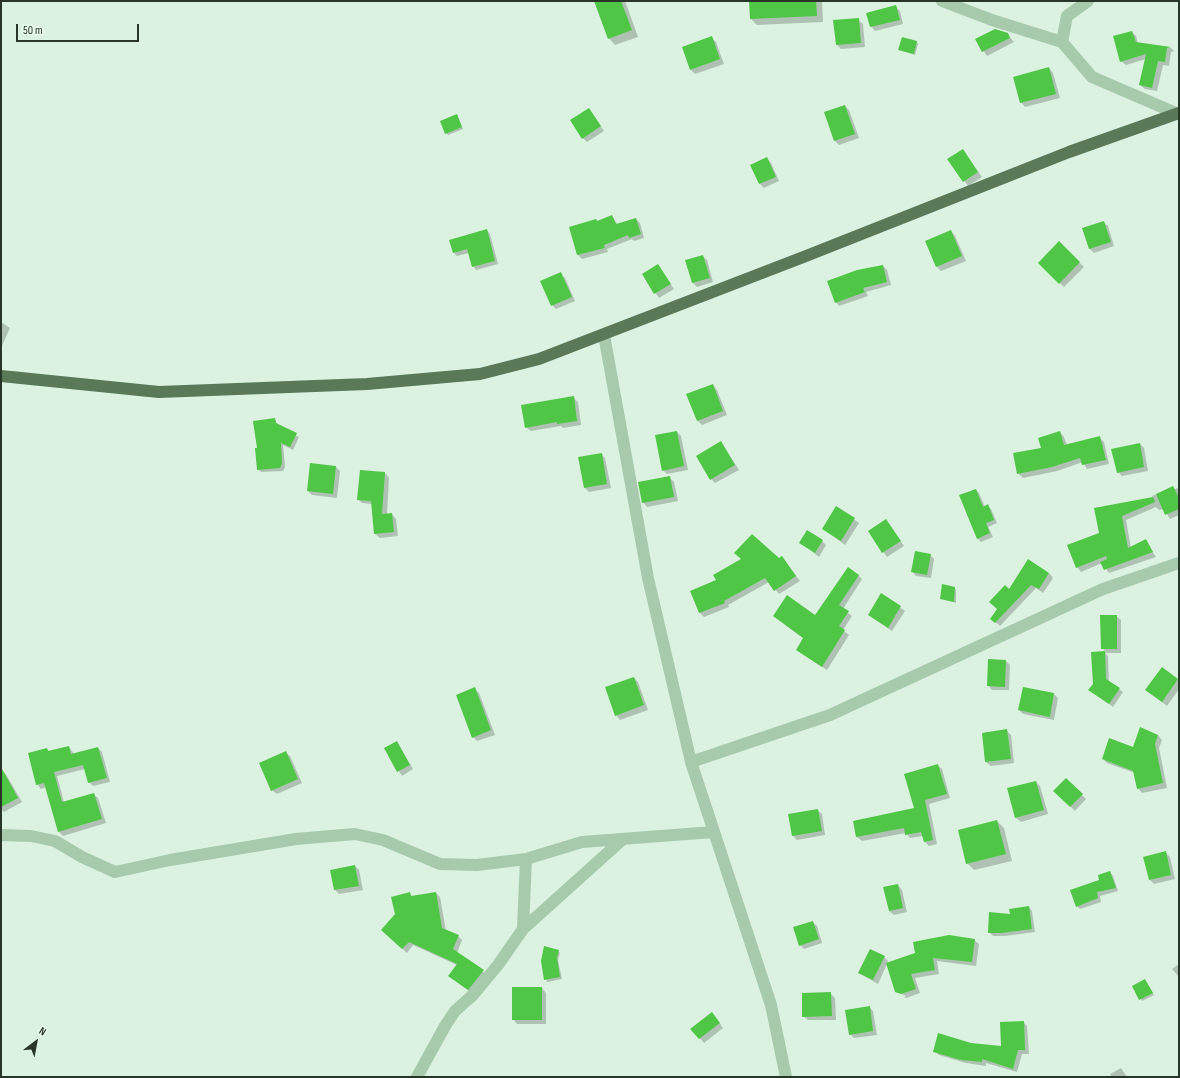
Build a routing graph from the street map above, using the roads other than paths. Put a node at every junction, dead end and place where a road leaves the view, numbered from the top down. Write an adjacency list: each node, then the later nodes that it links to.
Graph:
1 (942, 1): 3 (street)
2 (1088, 1): 3 (street)
3 (1062, 42): 4 (street)
4 (1178, 114): 5 (main road)
5 (604, 335): 6 (main road); 8 (street)
6 (1, 376)
7 (1179, 563): 8 (street)
8 (691, 762): 9 (street)
9 (713, 832): 11 (street); 15 (street)
10 (1, 835): 12 (street)
11 (623, 839): 12 (street); 13 (street)
12 (526, 859): 13 (street)
13 (523, 929): 14 (street)
14 (417, 1077)
15 (786, 1077)

